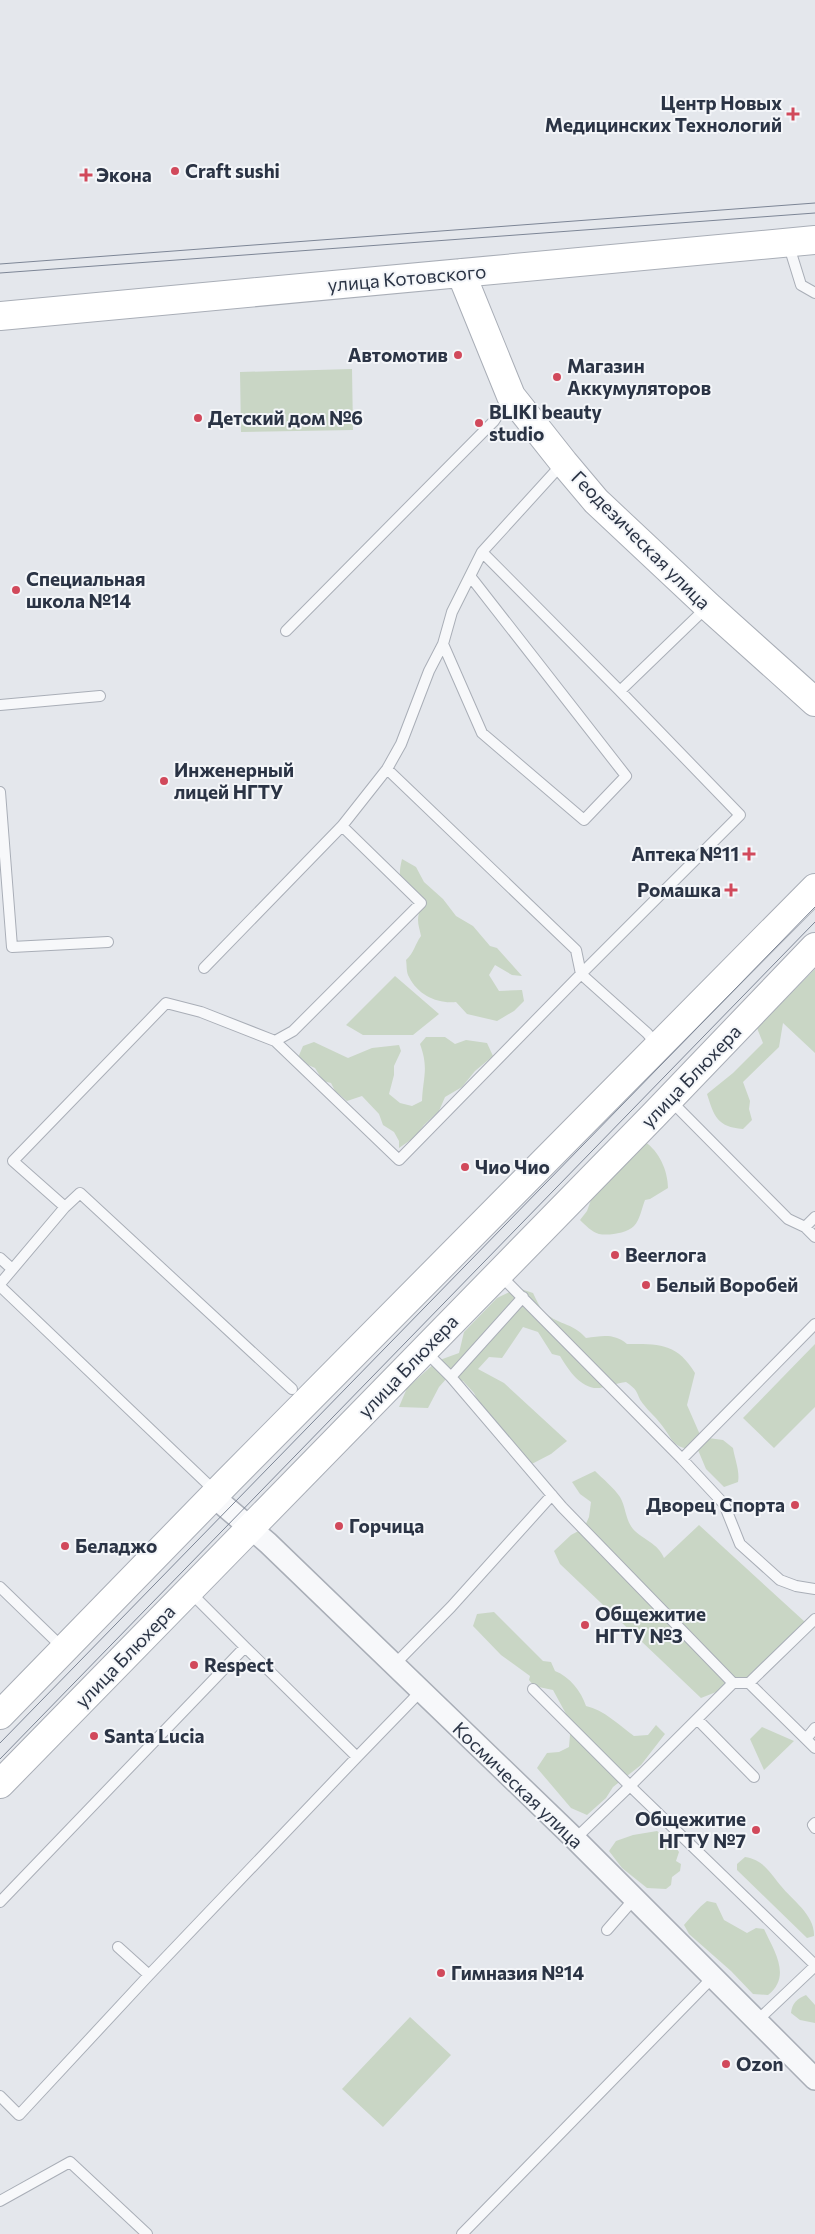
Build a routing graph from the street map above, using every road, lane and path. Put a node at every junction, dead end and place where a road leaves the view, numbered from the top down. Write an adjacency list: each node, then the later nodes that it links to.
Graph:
1 (815, 240): 2 (street, улица Котовского)
2 (788, 242): 3 (street, улица Котовского); 4 (lane)
3 (461, 273): 5 (street, улица Котовского); 6 (street, Геодезическая улица)
4 (815, 293)
5 (0, 316)
6 (511, 396): 7 (street, Геодезическая улица); 11 (lane)
7 (564, 463): 8 (lane); 10 (street, Геодезическая улица)
8 (482, 552): 9 (lane); 13 (lane)
9 (470, 576): 12 (lane); 12 (lane)
10 (708, 606): 13 (lane); 15 (street, Геодезическая улица)
11 (286, 631)
12 (443, 644): 17 (lane)
13 (620, 691): 24 (lane)
14 (100, 696): 16 (lane)
15 (815, 702)
16 (0, 705)
17 (386, 769): 19 (lane); 24 (lane)
18 (0, 792): 21 (lane)
19 (342, 826): 23 (lane); 25 (lane)
20 (815, 888): 26 (street)
21 (108, 942)
22 (815, 946): 27 (street, улица Блюхера)
23 (204, 968)
24 (581, 974): 25 (lane); 26 (lane)
25 (275, 1041): 28 (lane)
26 (658, 1047): 42 (street)
27 (669, 1099): 30 (lane); 34 (street, улица Блюхера)
28 (65, 1207): 33 (lane); 40 (lane)
29 (815, 1218): 30 (lane)
30 (805, 1227): 31 (lane)
31 (815, 1237)
32 (0, 1258): 33 (lane)
33 (12, 1269): 35 (lane)
34 (498, 1274): 36 (lane); 38 (street, улица Блюхера)
35 (0, 1285): 42 (lane)
36 (523, 1297): 39 (lane); 41 (lane)
37 (815, 1324): 41 (lane)
38 (423, 1350): 39 (lane); 44 (street, улица Блюхера)
39 (451, 1377): 43 (lane)
40 (292, 1390)
41 (682, 1459): 46 (lane)
42 (216, 1495): 44 (street, Космическая улица); 50 (street)
43 (552, 1495): 51 (lane); 52 (lane)
44 (251, 1529): 47 (street, улица Блюхера); 51 (street, Космическая улица)
45 (0, 1587): 50 (lane)
46 (815, 1589)
47 (189, 1591): 49 (lane); 63 (street, улица Блюхера)
48 (815, 1619): 53 (lane)
49 (245, 1647): 61 (lane); 69 (lane)
50 (64, 1649): 56 (street)
51 (394, 1665): 55 (street, Космическая улица)
52 (732, 1683): 53 (lane); 57 (lane)
53 (748, 1683): 59 (lane)
54 (532, 1688): 64 (lane)
55 (420, 1692): 61 (lane); 67 (street, Космическая улица)
56 (0, 1715)
57 (698, 1719): 62 (lane); 64 (lane)
58 (815, 1728): 59 (lane)
59 (806, 1738): 60 (lane)
60 (815, 1748)
61 (357, 1758): 73 (lane)
62 (754, 1777)
63 (0, 1784)
64 (630, 1786): 67 (lane); 72 (lane)
65 (815, 1823): 66 (lane)
66 (815, 1828)
67 (575, 1839): 68 (street, Космическая улица)
68 (634, 1899): 70 (lane); 74 (street, Космическая улица)
69 (0, 1902)
70 (607, 1930)
71 (118, 1947): 73 (lane)
72 (815, 1966): 75 (lane)
73 (150, 1975): 77 (lane)
74 (714, 1976): 75 (street, Космическая улица); 80 (lane)
75 (758, 2020): 76 (street, Космическая улица)
76 (815, 2079)
77 (0, 2096)
78 (0, 2201): 79 (lane)
79 (148, 2234)
80 (462, 2234)

